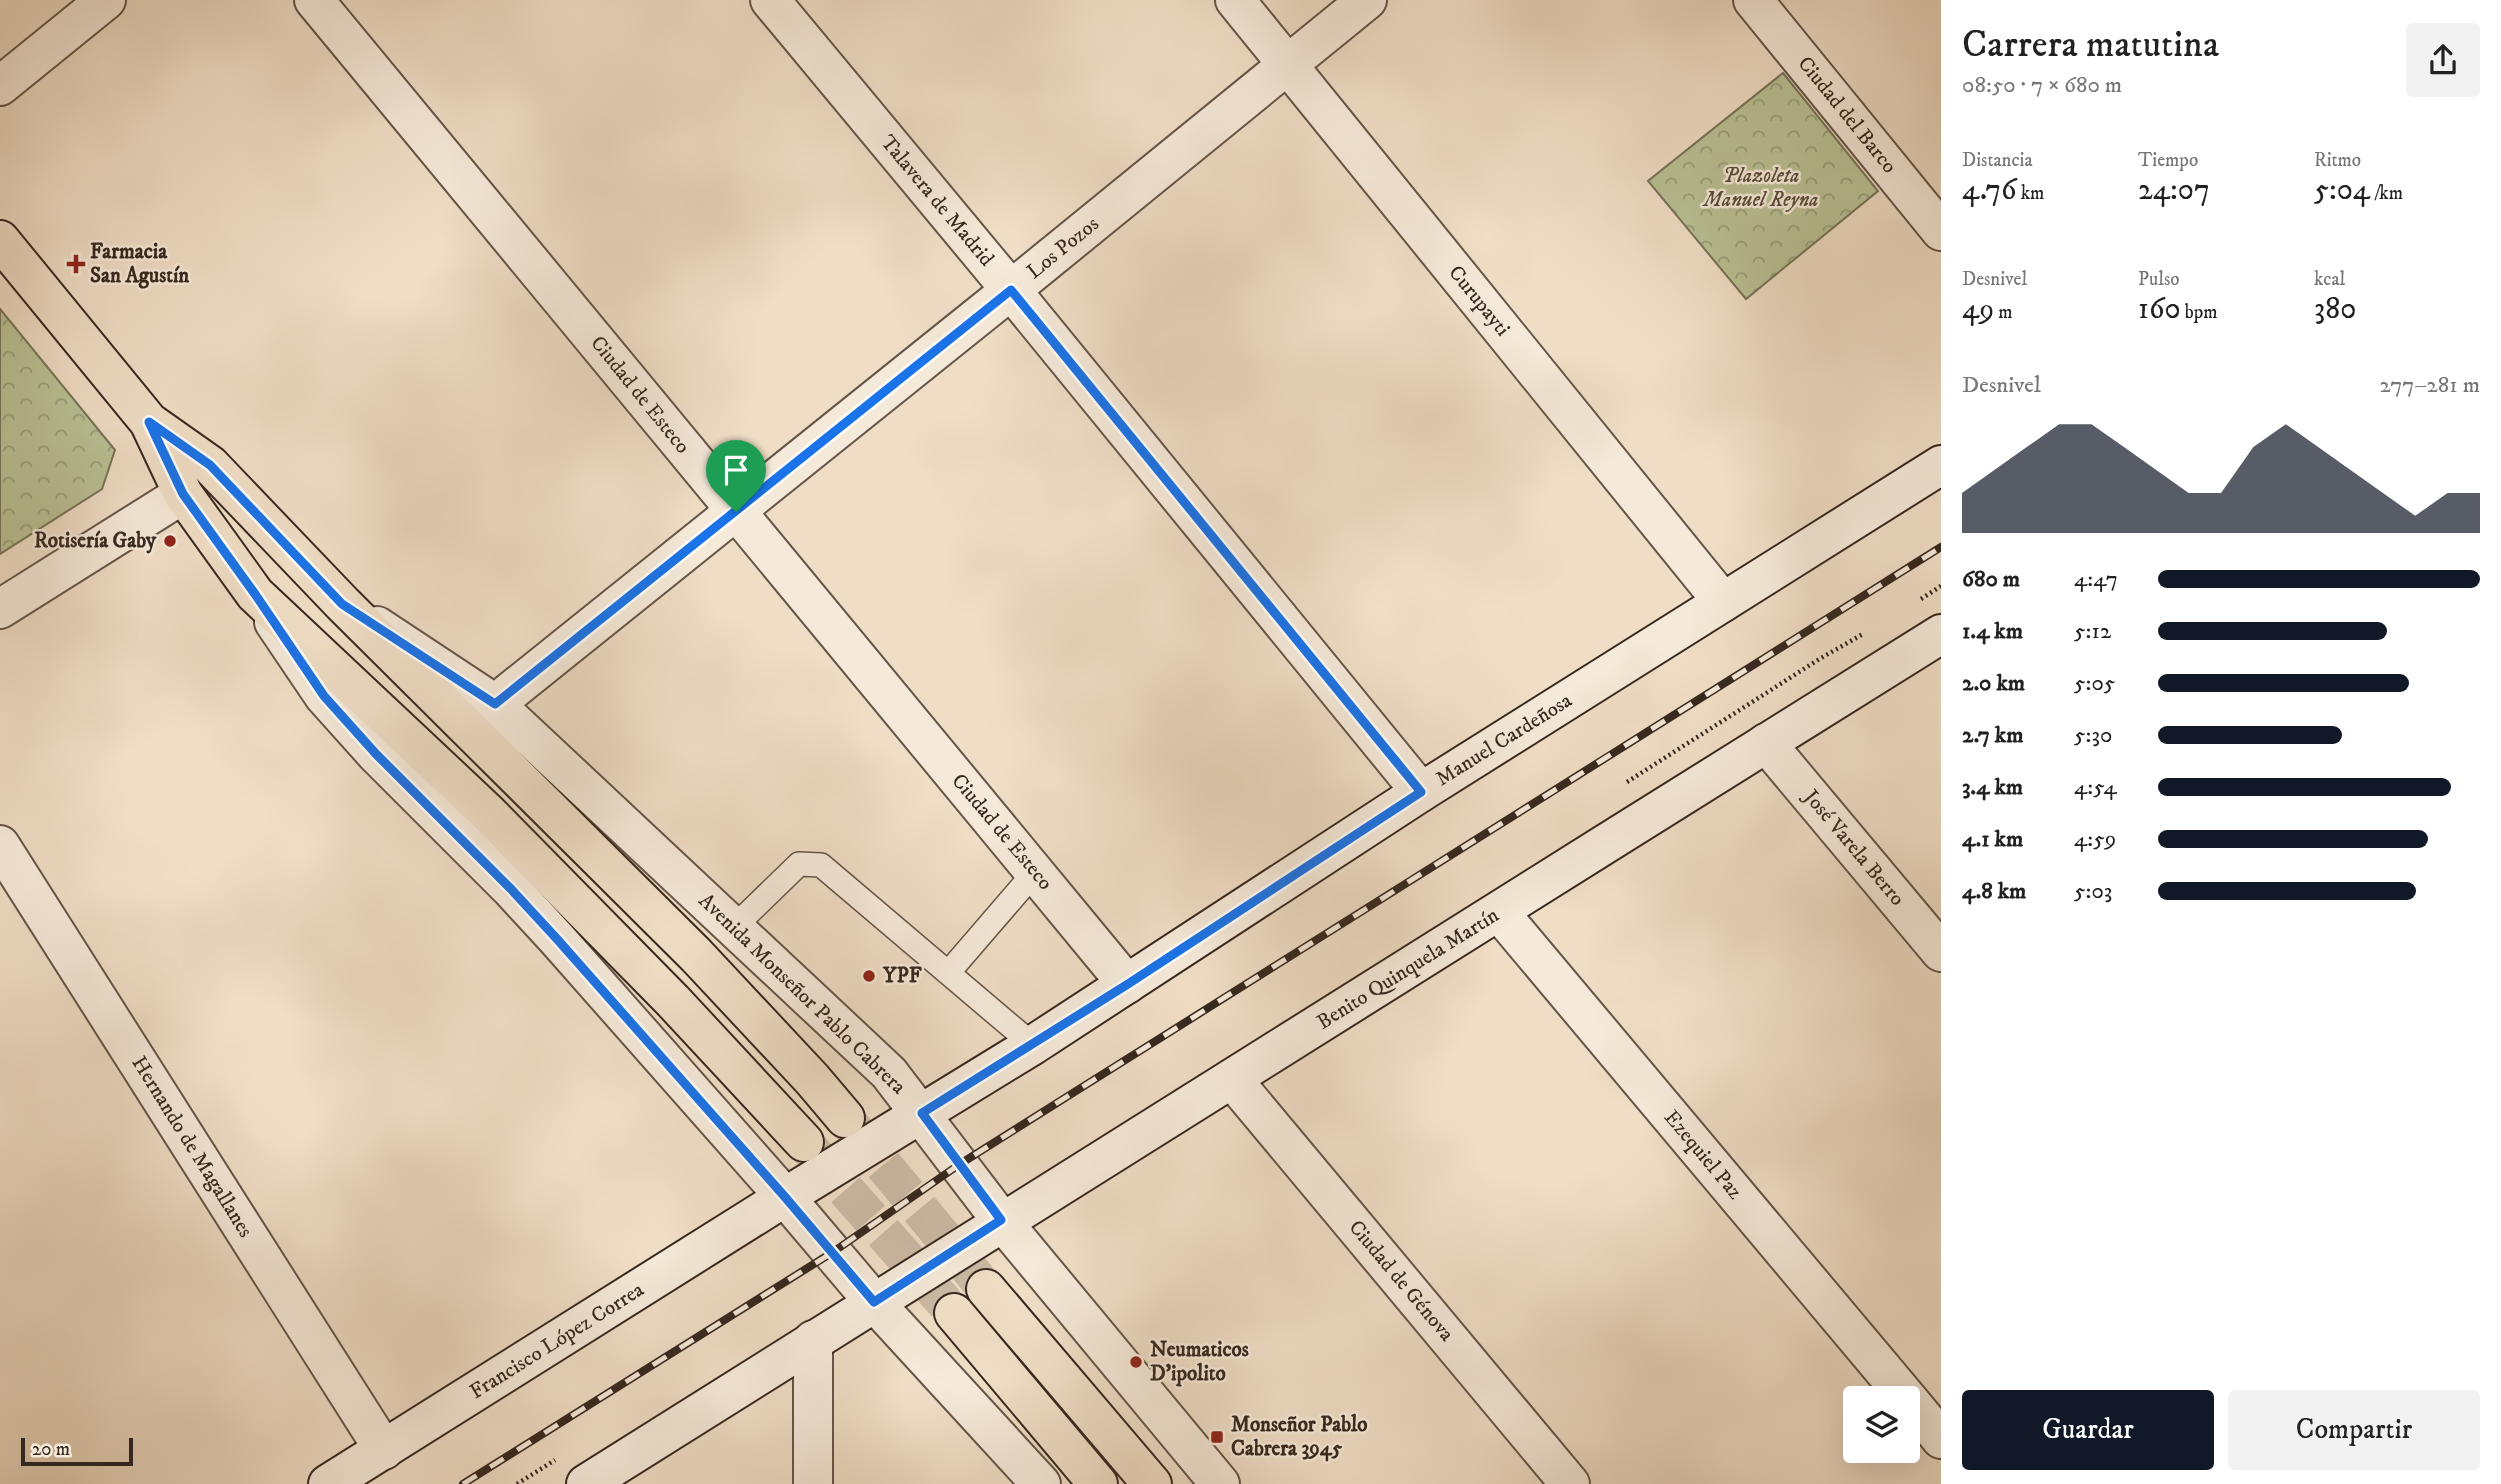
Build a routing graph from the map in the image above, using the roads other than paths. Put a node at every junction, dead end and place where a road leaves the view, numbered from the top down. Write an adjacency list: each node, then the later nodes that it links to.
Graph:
1 (106, 0): 8 (street)
2 (314, 0): 15 (street, Ciudad de Esteco)
3 (770, 0): 11 (street, Talavera de Madrid)
4 (1235, 0): 7 (street, Curupayti)
5 (1367, 0): 7 (street, Los Pozos)
6 (1753, 0): 9 (street, Ciudad del Barco)
7 (1289, 66): 11 (street, Los Pozos); 17 (street, Curupayti)
8 (0, 86)
9 (1941, 231)
10 (0, 240): 12 (main road, Avenida Monseñor Pablo Cabrera)
11 (1011, 290): 15 (street, Los Pozos); 23 (street, Talavera de Madrid)
12 (149, 422): 14 (main road, Avenida Monseñor Pablo Cabrera); 18 (main road, Avenida Monseñor Pablo Cabrera)
13 (1941, 465): 17 (street, Manuel Cardeñosa)
14 (183, 494): 16 (main road, Avenida Monseñor Pablo Cabrera); 19 (street)
15 (736, 512): 21 (street, Los Pozos); 25 (street, Ciudad de Esteco)
16 (255, 594): 35 (main road, Avenida Monseñor Pablo Cabrera); 36 (street, Avenida Monseñor Pablo Cabrera)
17 (1723, 602): 23 (street, Manuel Cardeñosa)
18 (342, 604): 21 (street, Avenida Monseñor Pablo Cabrera); 34 (main road, Avenida Monseñor Pablo Cabrera)
19 (0, 609)
20 (1941, 634): 22 (street, Benito Quinquela Martín)
21 (495, 704): 27 (street, Avenida Monseñor Pablo Cabrera)
22 (1766, 743): 26 (street, Benito Quinquela Martín); 28 (street, José Varela Berro)
23 (1421, 792): 30 (street, Manuel Cardeñosa)
24 (0, 845): 45 (street, Hernando de Magallanes)
25 (1035, 873): 29 (lane); 30 (street, Ciudad de Esteco)
26 (1499, 912): 32 (street, Benito Quinquela Martín); 42 (street, Ezequiel Paz)
27 (733, 928): 29 (lane); 33 (street, Avenida Monseñor Pablo Cabrera)
28 (1941, 952)
29 (948, 973): 31 (lane)
30 (1128, 984): 31 (street, Manuel Cardeñosa)
31 (1033, 1045): 33 (street, Manuel Cardeñosa)
32 (1232, 1079): 37 (street, Benito Quinquela Martín); 53 (street, Ciudad de Génova)
33 (922, 1113): 36 (street, Manuel Cardeñosa); 37 (street, Avenida Monseñor Pablo Cabrera)
34 (845, 1118)
35 (804, 1142)
36 (785, 1197): 39 (street, Avenida Monseñor Pablo Cabrera); 45 (street, Francisco López Correa)
37 (1001, 1220): 39 (street, Benito Quinquela Martín); 52 (street, Avenida Monseñor Pablo Cabrera)
38 (986, 1289): 51 (main road)
39 (874, 1302): 41 (street); 49 (street, Avenida Monseñor Pablo Cabrera)
40 (954, 1313): 50 (main road)
41 (813, 1340): 47 (street); 48 (street)
42 (1896, 1386)
43 (1920, 1414): 44 (street, Ezequiel Paz)
44 (1941, 1439)
45 (384, 1450): 46 (street, Francisco López Correa)
46 (328, 1484)
47 (586, 1484)
48 (813, 1484)
49 (1041, 1484)
50 (1098, 1484)
51 (1152, 1484)
52 (1220, 1484)
53 (1570, 1484)

